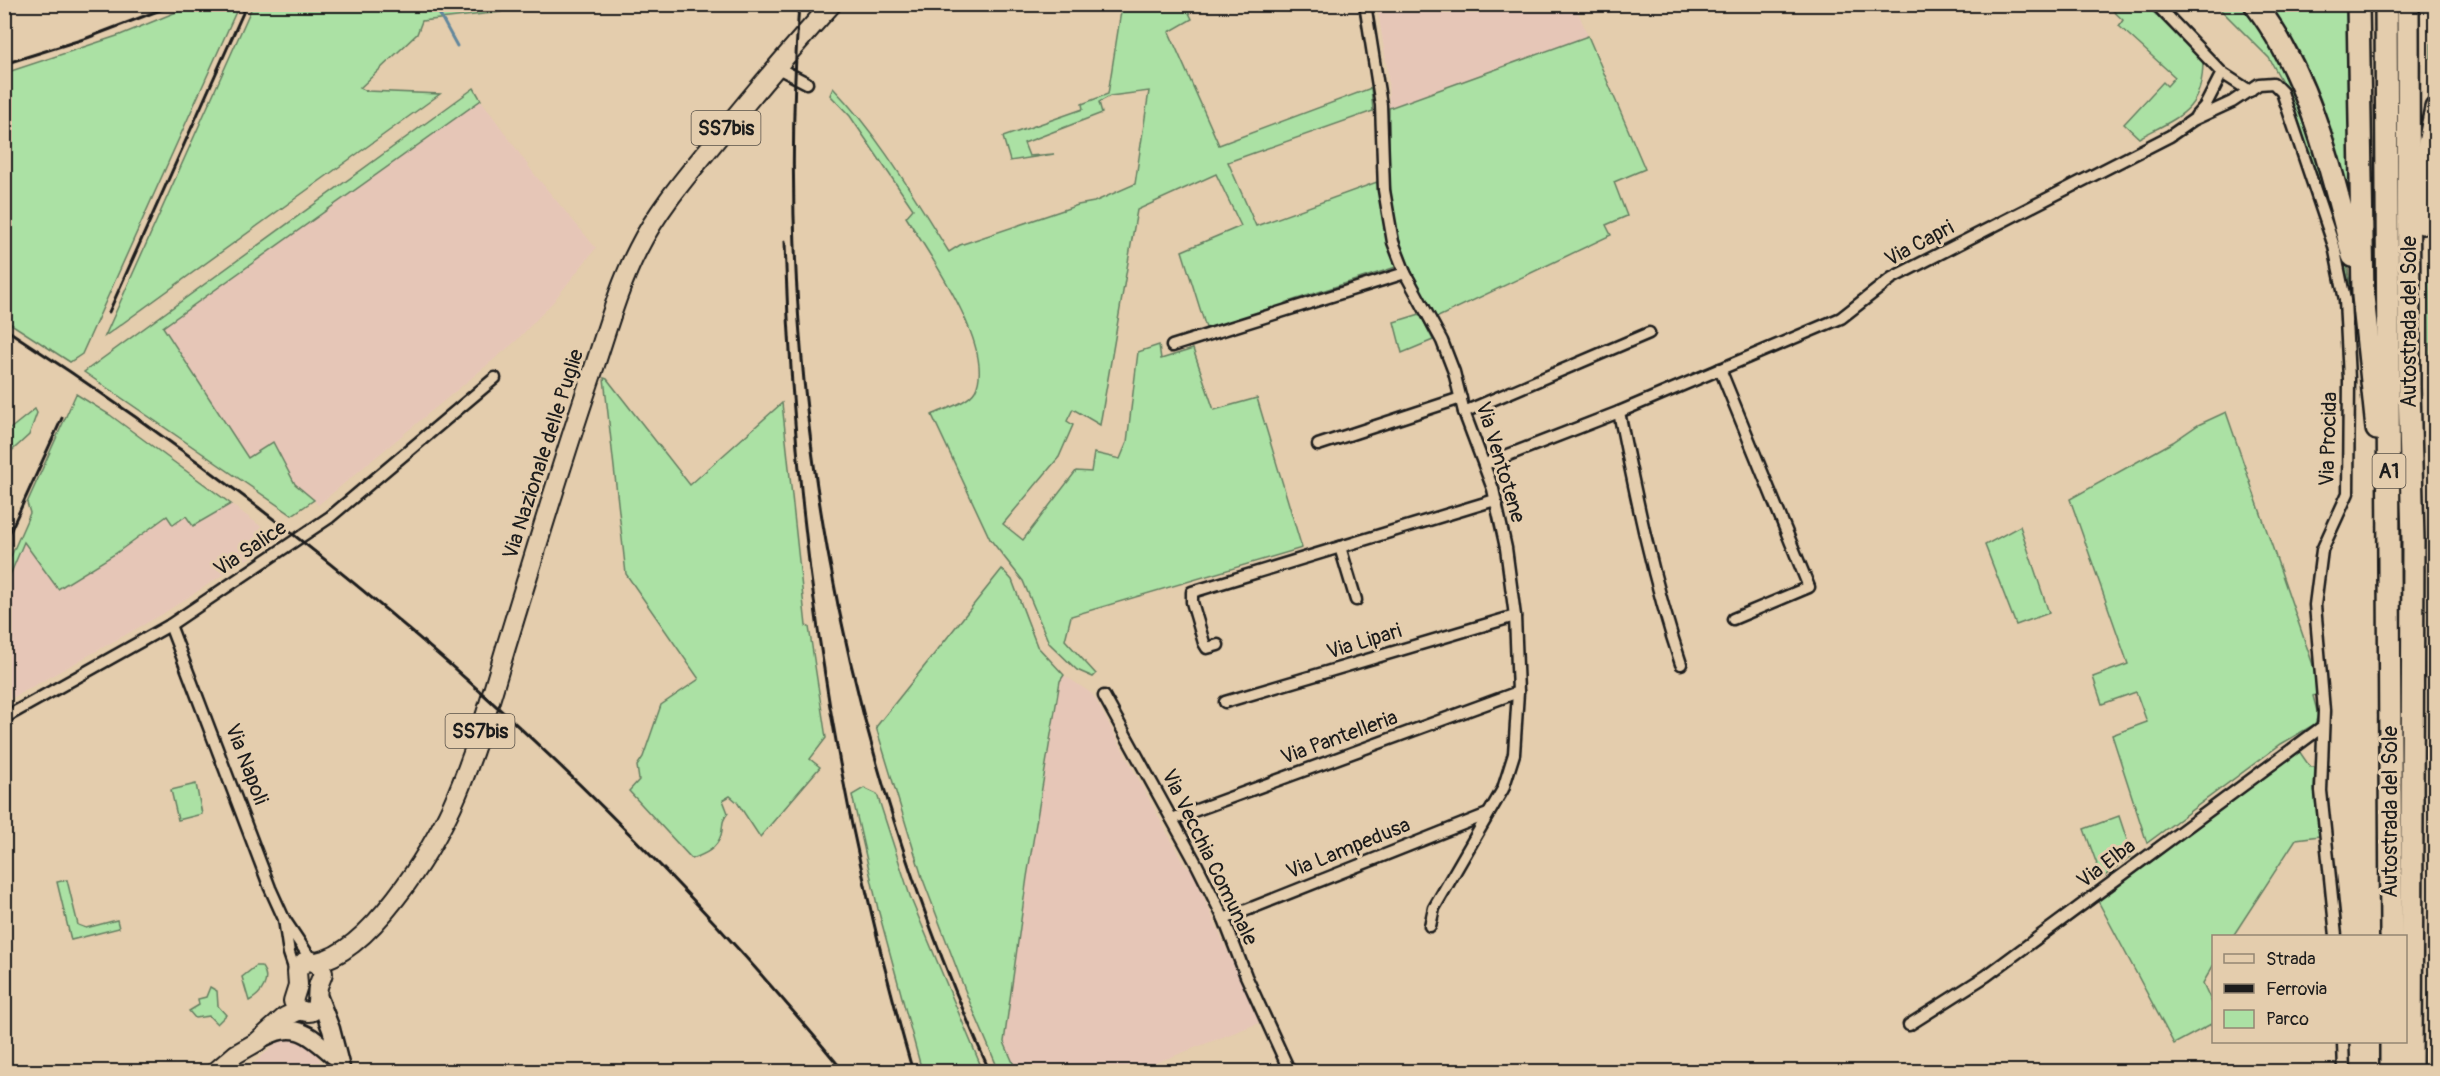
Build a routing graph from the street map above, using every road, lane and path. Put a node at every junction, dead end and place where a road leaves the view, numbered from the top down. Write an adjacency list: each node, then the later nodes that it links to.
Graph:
1 (832, 4): 9 (main road, Via Nazionale delle Puglie / SS7bis)
2 (1365, 4): 16 (street, Via Ventotene)
3 (2156, 4): 10 (street)
4 (2255, 4): 17 (highway)
5 (2358, 4): 17 (highway)
6 (2386, 4): 29 (highway, Autostrada del Sole / A1)
7 (2408, 4): 15 (highway, Autostrada del Sole / A1)
8 (2421, 4): 15 (highway)
9 (776, 67): 11 (street); 49 (main road, Via Nazionale delle Puglie / SS7bis)
10 (2222, 72): 12 (street); 14 (street)
11 (807, 83)
12 (2250, 91): 14 (street, Via Capri); 41 (street, Via Procida)
13 (2436, 108): 18 (highway)
14 (2193, 120): 21 (street, Via Capri)
15 (2409, 230): 18 (highway, Autostrada del Sole / A1)
16 (1405, 273): 20 (street); 23 (street, Via Ventotene)
17 (2363, 296): 29 (highway)
18 (2409, 331): 63 (highway, Autostrada del Sole / A1)
19 (1649, 333): 24 (street)
20 (1172, 346)
21 (1720, 369): 25 (street, Via Capri); 33 (street)
22 (495, 378): 34 (street, Via Salice)
23 (1461, 398): 24 (street, Via Ventotene); 26 (street)
24 (1464, 412): 27 (street, Via Ventotene)
25 (1619, 412): 27 (street, Via Capri); 36 (street)
26 (1318, 446)
27 (1485, 464): 28 (street, Via Ventotene)
28 (1495, 500): 30 (street); 32 (street, Via Ventotene)
29 (2389, 536): 48 (highway, Autostrada del Sole / A1)
30 (1340, 547): 31 (street); 35 (street)
31 (1356, 600)
32 (1515, 616): 37 (street, Via Ventotene); 39 (street, Via Lipari)
33 (1733, 618)
34 (170, 625): 40 (street, Via Salice); 44 (street, Via Napoli)
35 (1218, 645)
36 (1681, 664)
37 (1518, 692): 42 (street, Via Ventotene); 43 (street, Via Pantelleria)
38 (1104, 696): 43 (street, Via Vecchia Comunale)
39 (1225, 702)
40 (4, 718)
41 (2322, 727): 47 (street, Via Procida); 53 (street, Via Elba)
42 (1488, 814): 45 (street, Via Lampedusa); 46 (street, Via Ventotene)
43 (1172, 819): 45 (street, Via Vecchia Comunale)
44 (284, 919): 50 (street, Via Napoli); 52 (street, Via Napoli)
45 (1224, 919): 60 (street, Via Vecchia Comunale)
46 (1430, 926)
47 (2336, 935)
48 (2391, 935)
49 (351, 945): 50 (main road, Via Nazionale delle Puglie / SS7bis); 51 (main road, Via Nazionale delle Puglie / SS7bis)
50 (314, 961): 51 (main road); 52 (main road, Via Nazionale delle Puglie)
51 (319, 990): 52 (main road, Via Nazionale delle Puglie); 58 (main road)
52 (299, 998): 54 (main road); 57 (main road); 58 (main road, Via Napoli)
53 (1909, 1025)
54 (257, 1042): 57 (main road); 58 (main road)
55 (2343, 1043): 61 (street)
56 (2391, 1043): 62 (highway)
57 (236, 1054): 59 (main road)
58 (339, 1066)
59 (215, 1071)
60 (1290, 1071)
61 (2344, 1071)
62 (2391, 1071)
63 (2411, 1071)

